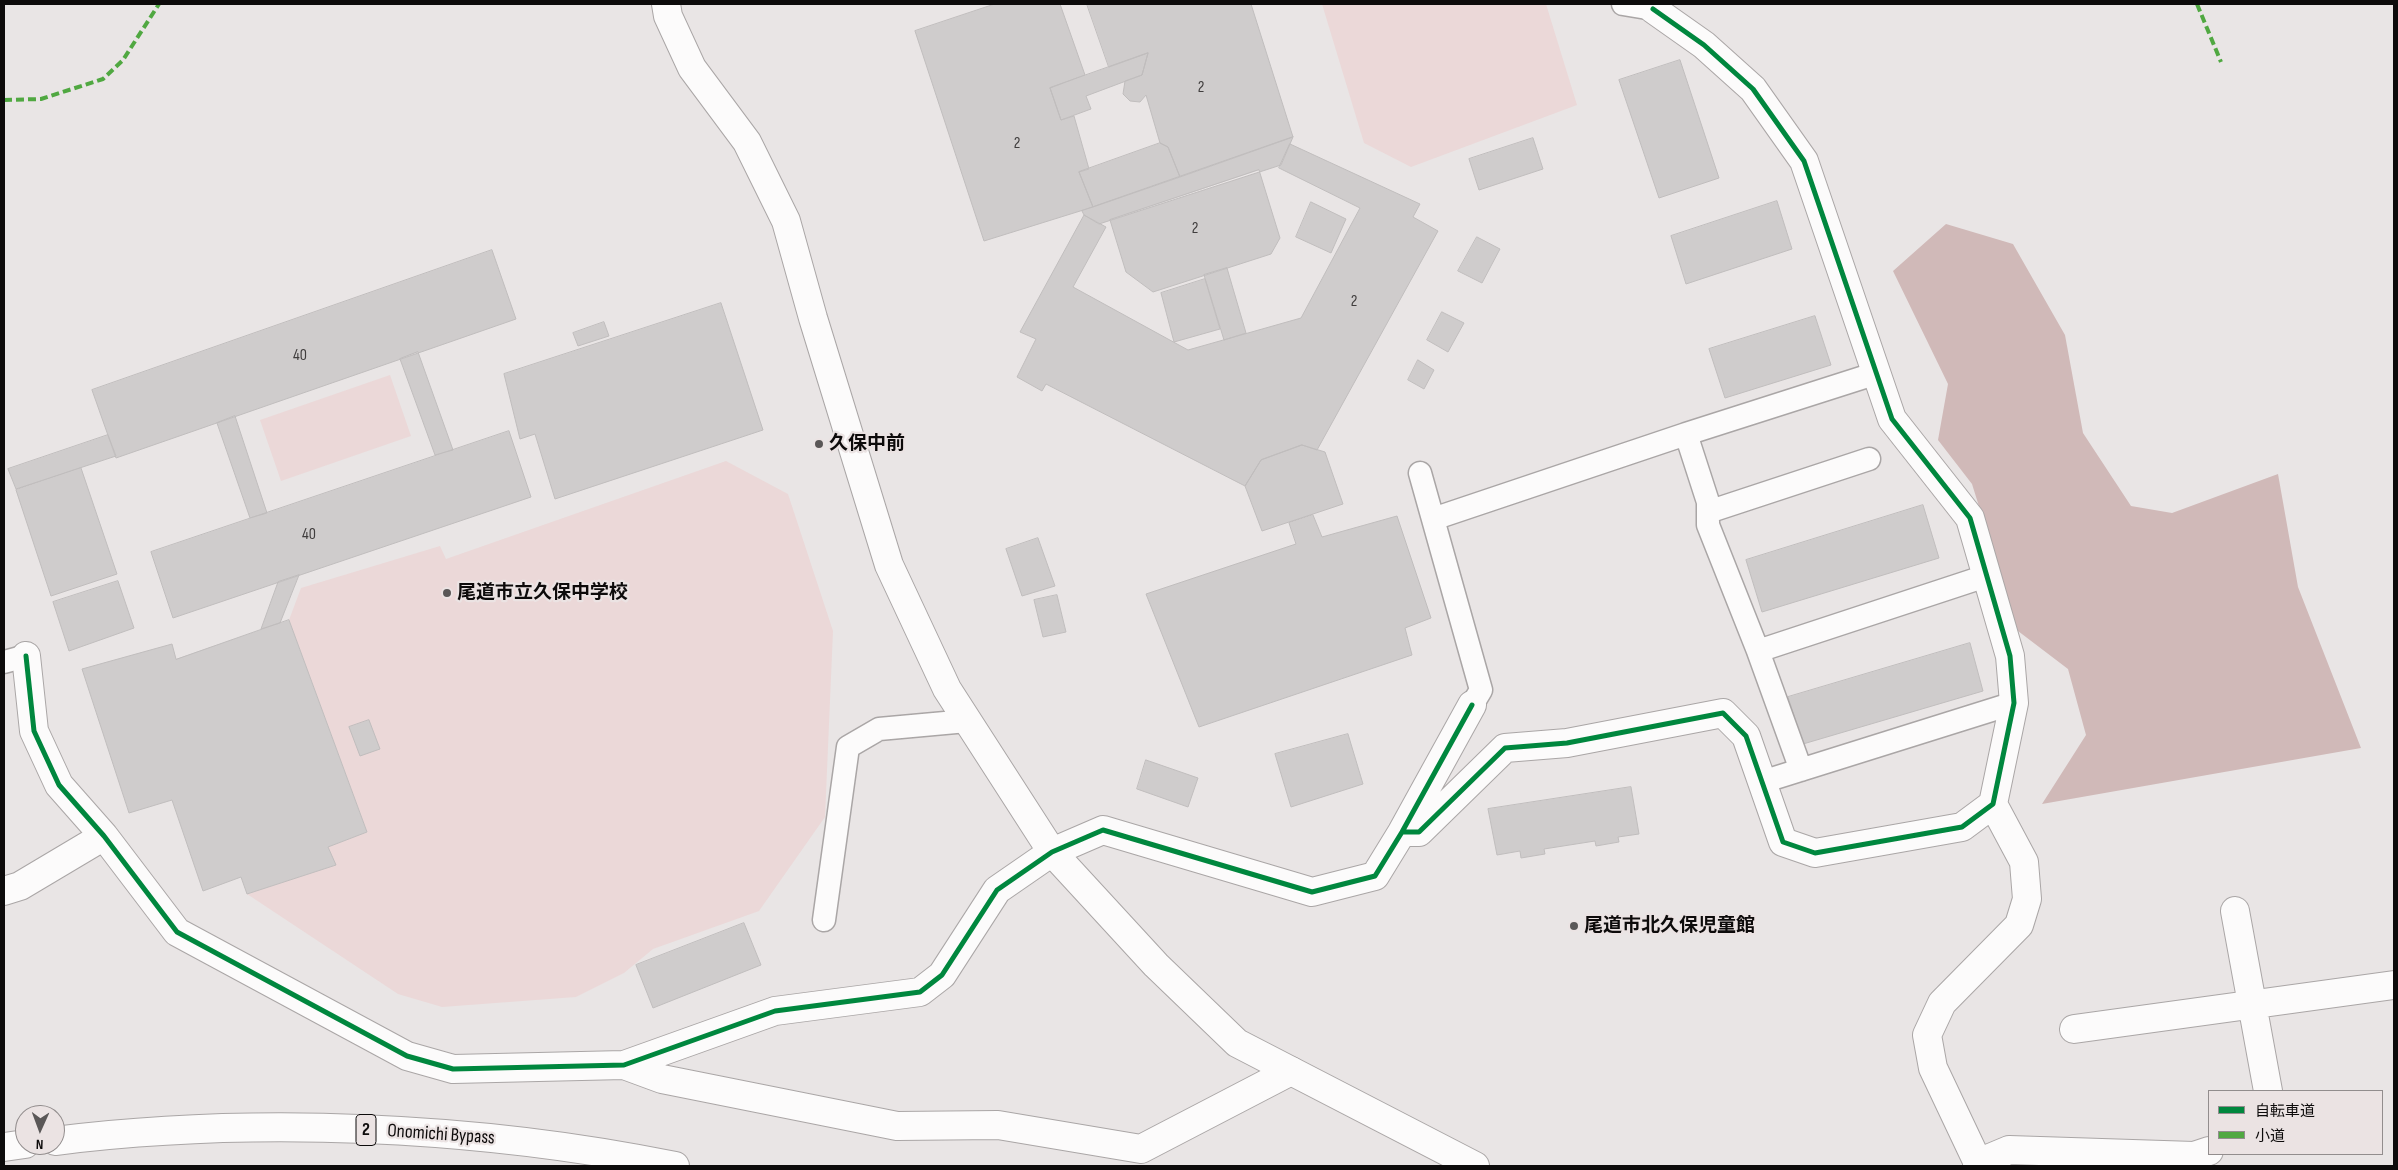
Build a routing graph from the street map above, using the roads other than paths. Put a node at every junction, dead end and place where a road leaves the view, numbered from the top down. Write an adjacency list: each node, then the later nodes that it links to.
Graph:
1 (666, 4): 15 (main road)
2 (1623, 4): 3 (lane)
3 (1653, 9): 4 (main road)
4 (1876, 373): 5 (lane); 10 (main road)
5 (1686, 434): 8 (lane); 9 (lane)
6 (1869, 459): 8 (lane)
7 (1420, 473): 9 (lane)
8 (1708, 512): 11 (lane)
9 (1433, 519): 14 (lane)
10 (1986, 576): 11 (lane); 13 (main road)
11 (1758, 651): 16 (lane)
12 (15, 659): 20 (main road)
13 (2014, 703): 16 (lane); 18 (main road)
14 (1472, 705): 19 (main road)
15 (967, 721): 21 (main road); 24 (lane)
16 (1801, 770): 17 (lane)
17 (1762, 782): 18 (main road); 19 (main road)
18 (1993, 804): 33 (main road)
19 (1402, 832): 21 (main road)
20 (104, 836): 22 (main road); 28 (main road)
21 (1052, 852): 28 (main road); 29 (main road)
22 (4, 891)
23 (2235, 911): 26 (main road)
24 (824, 920)
25 (2394, 985): 26 (main road)
26 (2252, 1005): 27 (main road); 30 (main road)
27 (2074, 1029)
28 (624, 1066): 29 (main road)
29 (1291, 1071): 35 (main road)
30 (2268, 1090)
31 (65, 1140): 34 (main road, Onomichi Bypass / 2)
32 (2208, 1151): 33 (main road)
33 (1978, 1165)
34 (675, 1166)
35 (1475, 1166)

